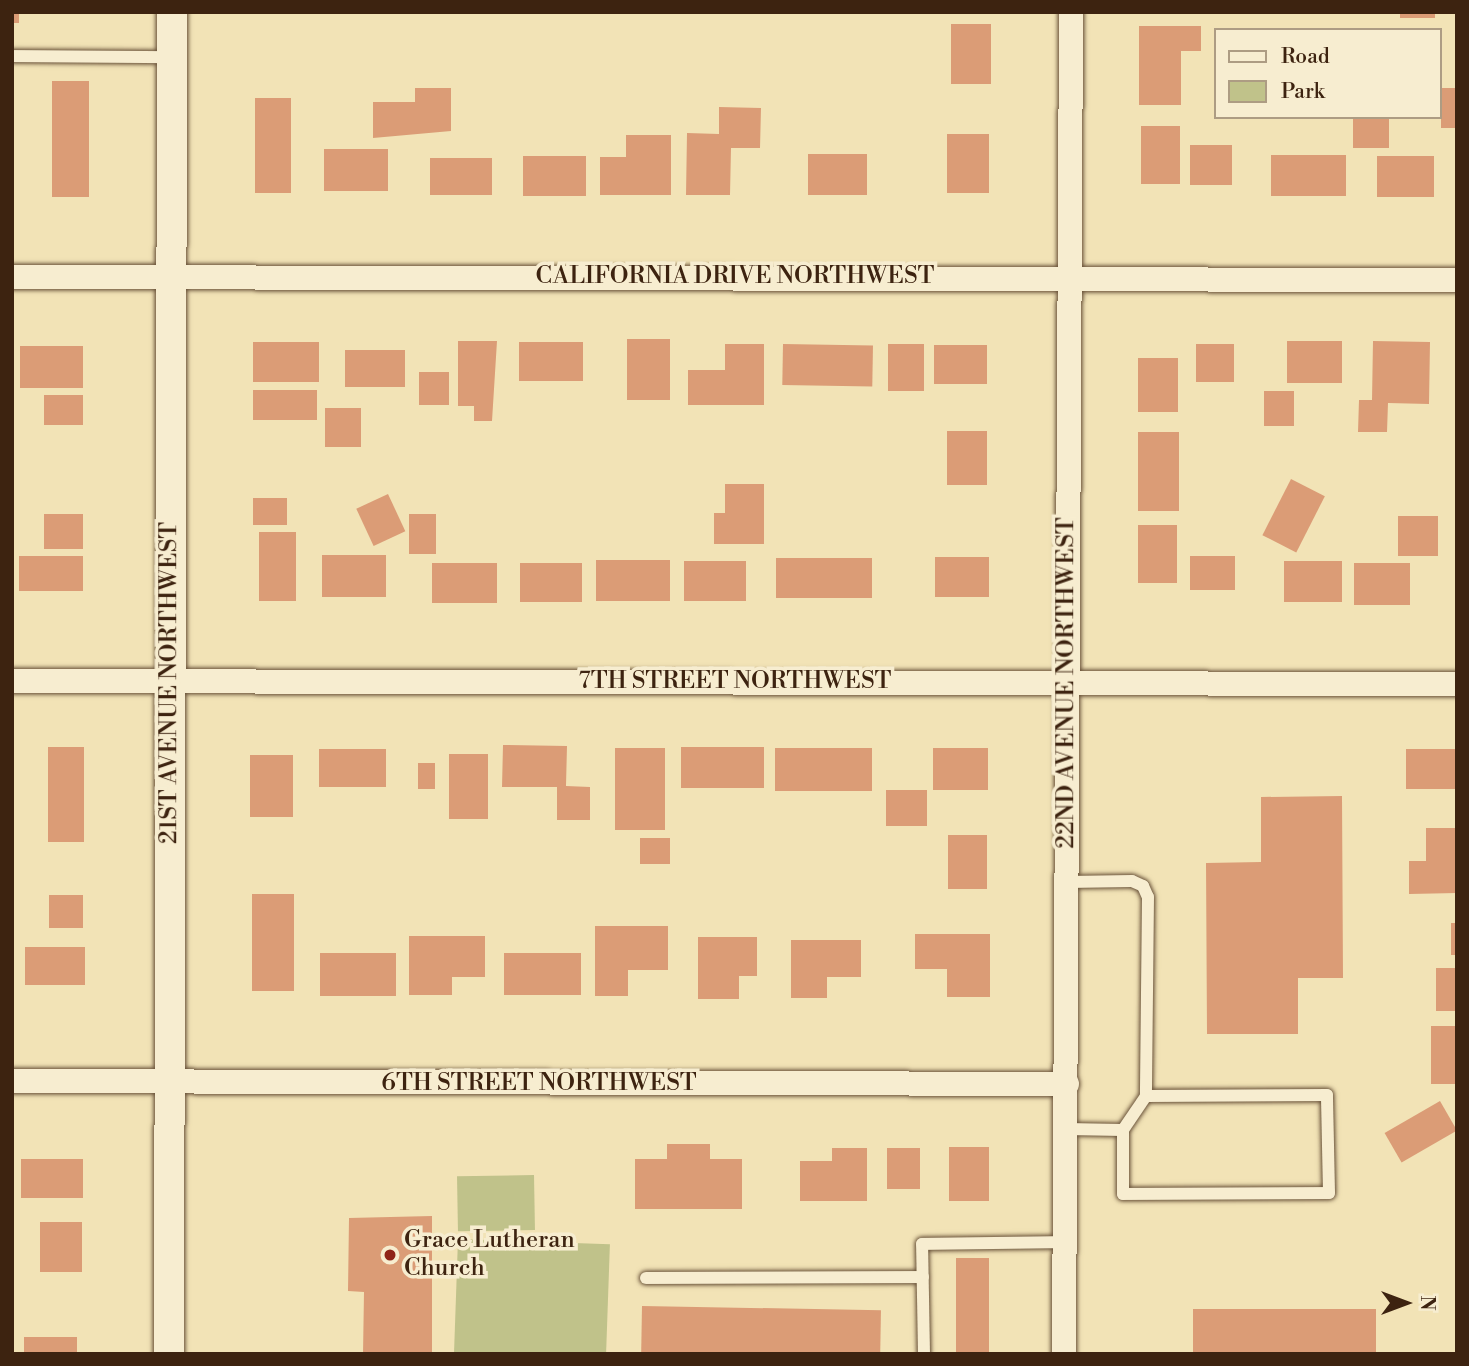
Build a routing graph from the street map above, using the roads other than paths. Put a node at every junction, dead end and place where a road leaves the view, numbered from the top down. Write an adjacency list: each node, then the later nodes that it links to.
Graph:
1 (173, 12): 4 (street, 21ST AVENUE NORTHWEST)
2 (1071, 12): 5 (street, 22ND AVENUE NORTHWEST)
3 (12, 57): 4 (lane)
4 (172, 57): 7 (street, 21ST AVENUE NORTHWEST)
5 (1068, 276): 7 (street, CALIFORNIA DRIVE NORTHWEST); 8 (street, CALIFORNIA DRIVE NORTHWEST); 11 (street, 22ND AVENUE NORTHWEST)
6 (12, 277): 7 (street, CALIFORNIA DRIVE NORTHWEST)
7 (169, 277): 10 (street, 21ST AVENUE NORTHWEST)
8 (1457, 280)
9 (12, 681): 10 (street, 7TH STREET NORTHWEST)
10 (170, 681): 11 (street, 7TH STREET NORTHWEST); 15 (street, 21ST AVENUE NORTHWEST)
11 (1067, 681): 12 (street, 7TH STREET NORTHWEST); 13 (street, 22ND AVENUE NORTHWEST)
12 (1457, 684)
13 (1066, 882): 16 (street, 22ND AVENUE NORTHWEST); 17 (lane)
14 (12, 1081): 15 (street, 6TH STREET NORTHWEST)
15 (171, 1082): 16 (street, 6TH STREET NORTHWEST); 23 (street, 21ST AVENUE NORTHWEST)
16 (1066, 1084): 18 (street, 22ND AVENUE NORTHWEST)
17 (1146, 1096): 19 (lane); 19 (lane)
18 (1066, 1129): 19 (lane); 20 (street, 22ND AVENUE NORTHWEST)
19 (1123, 1130)
20 (1065, 1242): 21 (lane); 25 (street, 22ND AVENUE NORTHWEST)
21 (923, 1277): 22 (lane); 24 (lane)
22 (646, 1278)
23 (169, 1354)
24 (925, 1354)
25 (1064, 1354)

